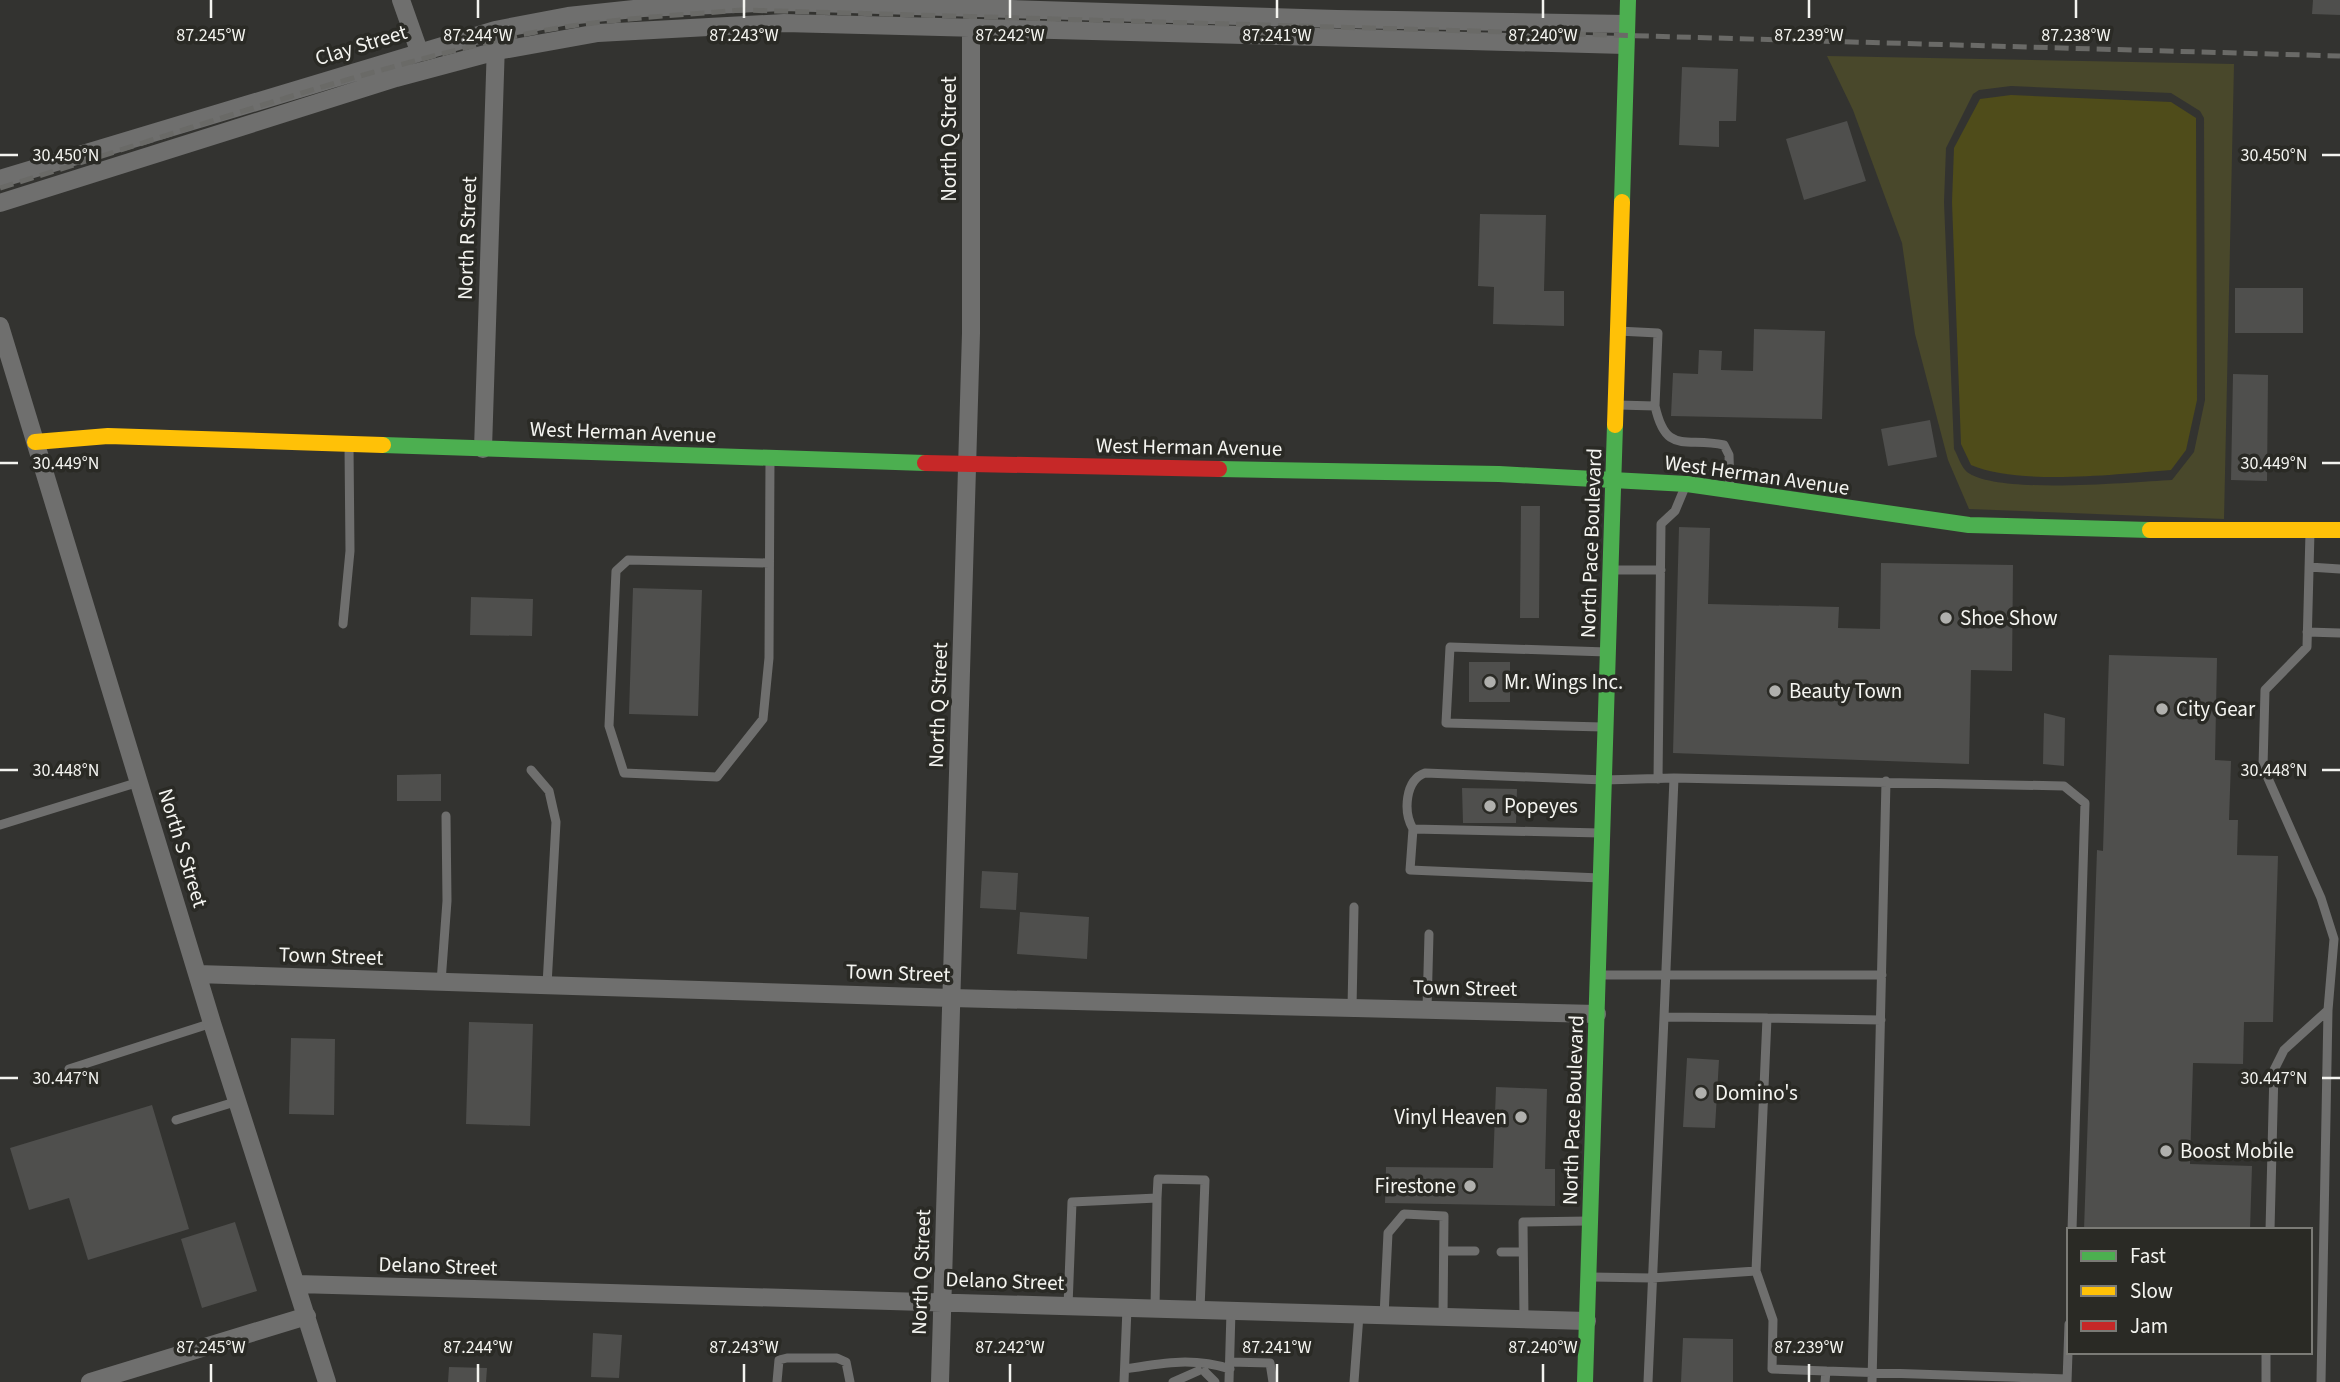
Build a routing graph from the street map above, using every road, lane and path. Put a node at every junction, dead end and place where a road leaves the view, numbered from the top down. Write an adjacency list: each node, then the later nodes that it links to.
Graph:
1 (401, 0): 8 (street)
2 (1628, 0): 4 (street, North Pace Boulevard)
3 (981, 4): 4 (street, Clay Street); 6 (street, Clay Street)
4 (1626, 24): 7 (street, North Pace Boulevard)
5 (971, 29): 7 (street, Clay Street); 9 (street, Clay Street); 20 (street, North Q Street)
6 (495, 30): 8 (street, Clay Street); 9 (street, North R Street)
7 (1625, 46): 13 (street, North Pace Boulevard)
8 (419, 51): 10 (street, Clay Street)
9 (496, 51): 11 (street, Clay Street); 18 (street, North R Street)
10 (0, 179)
11 (0, 203)
12 (0, 326): 16 (street, North S Street)
13 (1618, 331): 14 (street, North Pace Boulevard); 15 (lane)
14 (1616, 405): 15 (lane); 21 (street, North Pace Boulevard)
15 (1655, 406): 23 (lane)
16 (35, 442): 17 (street, West Herman Avenue); 41 (street, North S Street)
17 (349, 444): 18 (street, West Herman Avenue); 31 (lane)
18 (483, 449): 19 (street, West Herman Avenue)
19 (769, 457): 20 (street, West Herman Avenue); 26 (lane)
20 (967, 464): 21 (street, West Herman Avenue); 55 (street, North Q Street)
21 (1613, 480): 22 (street, West Herman Avenue); 29 (street, North Pace Boulevard)
22 (1687, 484): 23 (street, West Herman Avenue); 30 (lane)
23 (1731, 489): 24 (street, West Herman Avenue)
24 (2310, 529): 25 (street, West Herman Avenue); 27 (lane)
25 (2340, 530)
26 (769, 563): 26 (lane)
27 (2309, 568): 28 (lane); 32 (lane)
28 (2340, 569)
29 (1611, 570): 30 (lane); 34 (street, North Pace Boulevard)
30 (1661, 570): 38 (lane)
31 (343, 624)
32 (2307, 632): 33 (lane); 58 (lane)
33 (2340, 633)
34 (1608, 652): 35 (street, North Pace Boulevard); 35 (lane)
35 (1606, 727): 39 (street, North Pace Boulevard)
36 (531, 770): 54 (lane)
37 (1674, 778): 38 (lane); 40 (lane); 51 (lane)
38 (1658, 779): 39 (lane)
39 (1604, 780): 44 (lane); 45 (street, North Pace Boulevard)
40 (1886, 781): 52 (lane); 69 (lane)
41 (139, 782): 43 (lane); 49 (street, North S Street)
42 (446, 816): 53 (lane)
43 (0, 825)
44 (1413, 829): 45 (lane); 46 (lane)
45 (1603, 833): 46 (street, North Pace Boulevard)
46 (1601, 878): 50 (street, North Pace Boulevard)
47 (1354, 907): 56 (lane)
48 (1429, 934): 57 (lane)
49 (197, 974): 53 (street, Town Street); 63 (street, North S Street)
50 (1599, 975): 51 (lane); 59 (street, North Pace Boulevard)
51 (1666, 975): 52 (lane); 60 (lane)
52 (1882, 975): 62 (lane)
53 (441, 982): 54 (street, Town Street)
54 (547, 985): 55 (street, Town Street)
55 (952, 998): 56 (street, Town Street); 79 (street, North Q Street)
56 (1352, 1008): 57 (street, Town Street)
57 (1427, 1009): 59 (street, Town Street)
58 (2328, 1010): 70 (lane); 113 (lane)
59 (1597, 1014): 68 (street, North Pace Boulevard)
60 (1664, 1017): 61 (lane); 77 (lane)
61 (1767, 1018): 62 (lane); 75 (lane)
62 (1881, 1020): 96 (lane)
63 (212, 1023): 64 (lane); 65 (street, North S Street)
64 (69, 1069)
65 (238, 1101): 66 (lane); 78 (street, North S Street)
66 (176, 1120)
67 (1157, 1198): 80 (lane); 82 (lane); 83 (lane)
68 (1591, 1221): 74 (lane); 76 (street, North Pace Boulevard)
69 (2072, 1228)
70 (2270, 1228)
71 (1445, 1251): 72 (lane); 87 (lane); 88 (lane)
72 (1475, 1251)
73 (1501, 1252): 74 (lane)
74 (1523, 1252): 89 (lane)
75 (1756, 1270): 77 (lane); 95 (lane)
76 (1589, 1277): 77 (lane); 90 (street, North Pace Boulevard)
77 (1652, 1278): 110 (lane)
78 (296, 1284): 79 (street, Delano Street); 86 (street, North S Street)
79 (943, 1302): 80 (street, Delano Street); 102 (street, North Q Street)
80 (1068, 1306): 81 (street, Delano Street)
81 (1127, 1308): 82 (street, Delano Street); 94 (lane)
82 (1155, 1308): 83 (street, Delano Street)
83 (1200, 1310): 84 (street, Delano Street)
84 (1231, 1311): 85 (street, Delano Street); 93 (lane)
85 (1359, 1315): 87 (street, Delano Street); 108 (lane)
86 (307, 1316): 98 (street); 99 (street, North S Street)
87 (1384, 1316): 88 (street, Delano Street)
88 (1443, 1317): 89 (street, Delano Street)
89 (1524, 1320): 90 (street, Delano Street)
90 (1587, 1321): 109 (street, North Pace Boulevard)
91 (2068, 1354): 97 (lane)
92 (2266, 1354): 112 (lane)
93 (1230, 1365): 94 (lane); 106 (lane); 107 (lane)
94 (1125, 1369): 103 (lane)
95 (1826, 1371): 96 (lane); 111 (lane)
96 (1872, 1377): 97 (lane)
97 (2067, 1381)
98 (90, 1382)
99 (327, 1382)
100 (777, 1382): 101 (lane)
101 (850, 1382)
102 (940, 1382)
103 (1124, 1382)
104 (1172, 1382): 105 (lane)
105 (1215, 1382)
106 (1229, 1382)
107 (1273, 1382)
108 (1354, 1382)
109 (1585, 1382)
110 (1648, 1382)
111 (1825, 1382)
112 (2266, 1382)
113 (2321, 1382)

